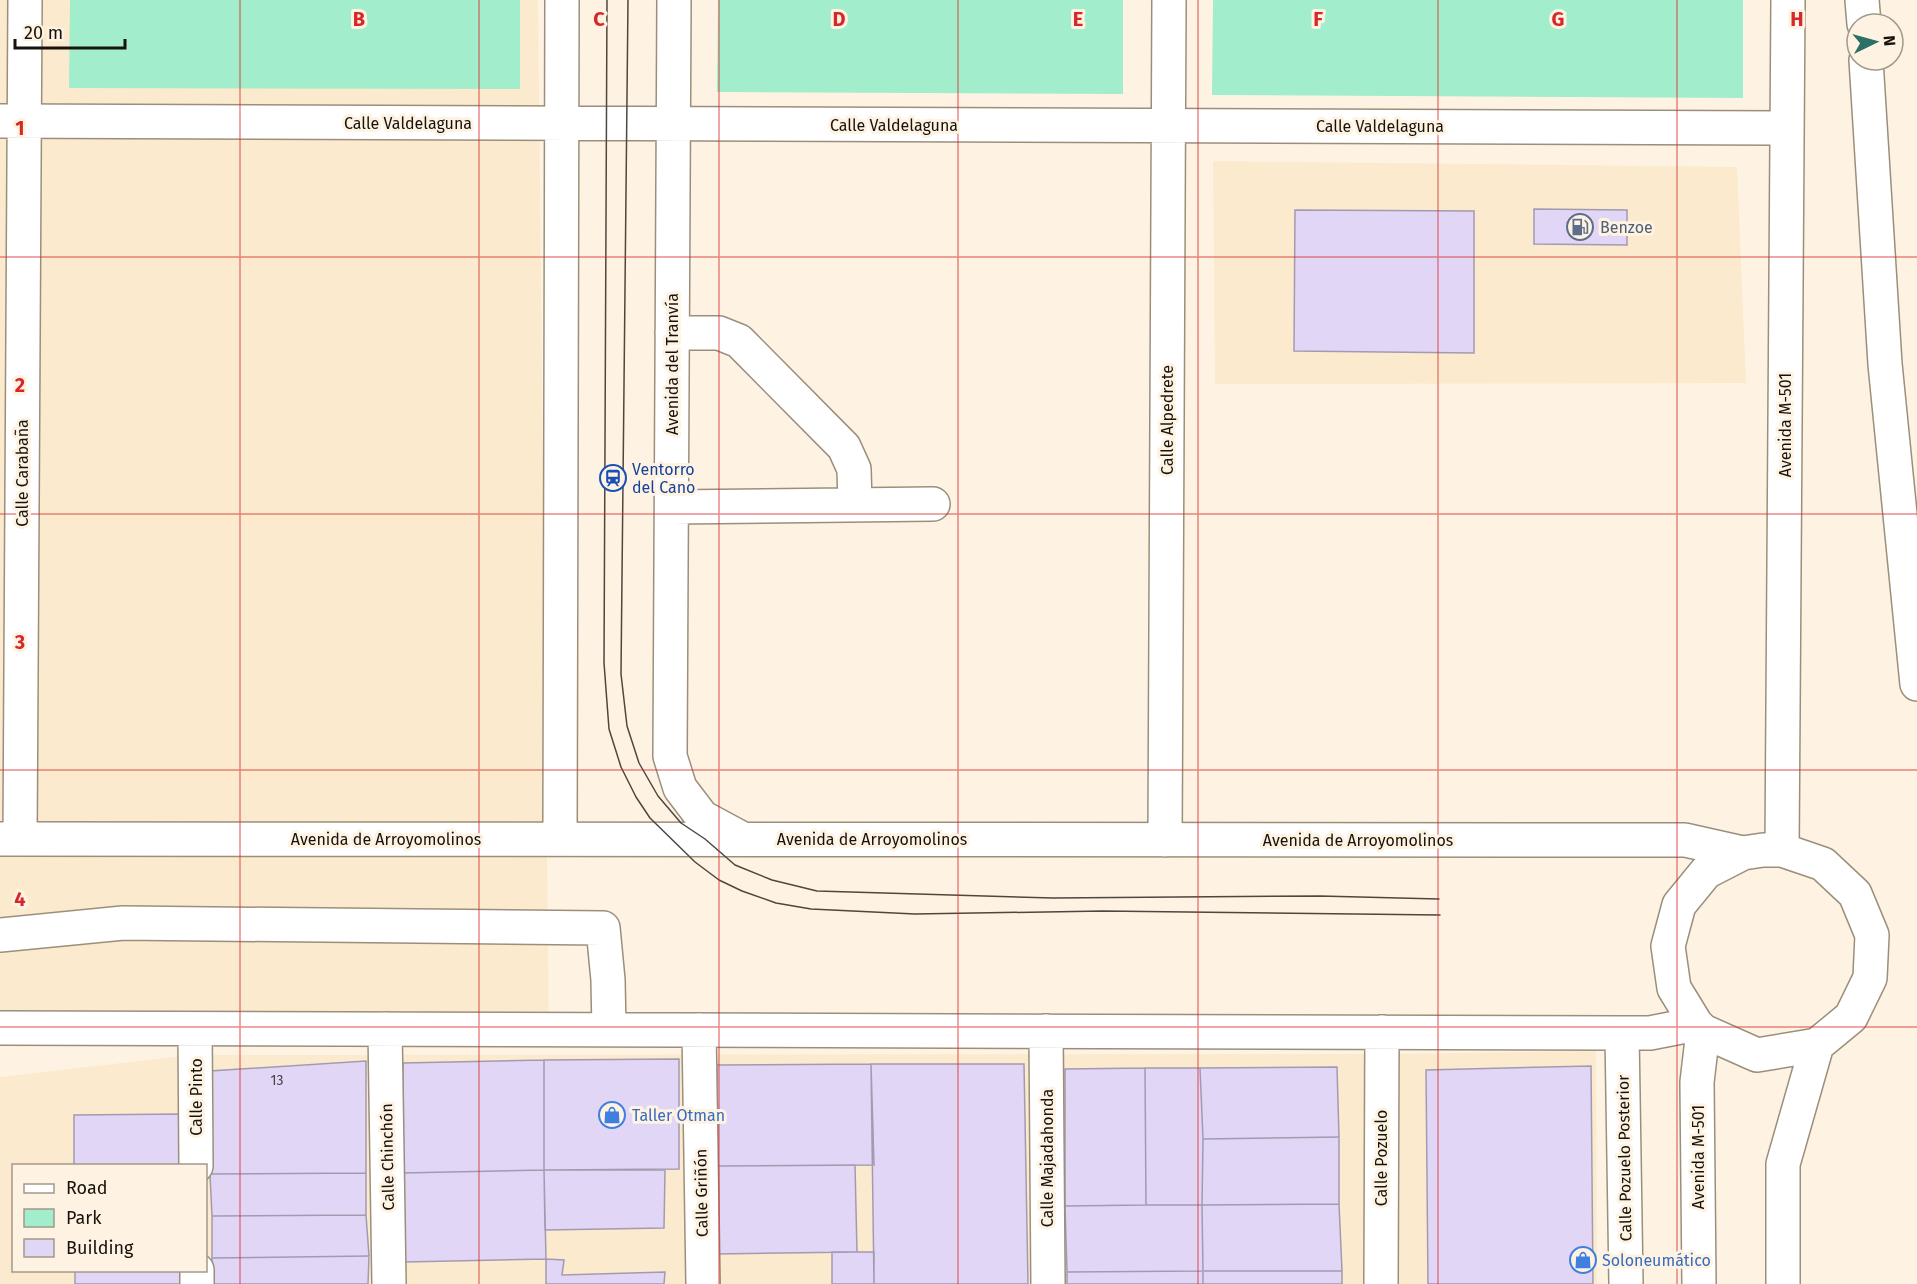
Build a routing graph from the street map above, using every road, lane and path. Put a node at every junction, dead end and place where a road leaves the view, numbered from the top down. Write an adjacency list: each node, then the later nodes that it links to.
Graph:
1 (25, 0): 7 (main road, Calle Carabaña)
2 (562, 0): 8 (main road)
3 (674, 0): 9 (main road, Avenida del Tranvía)
4 (1169, 0): 10 (main road, Calle Alpedrete)
5 (1788, 0): 11 (main road, Avenida M-501)
6 (1867, 72): 16 (main road)
7 (12, 121): 8 (main road, Calle Valdelaguna); 17 (main road, Calle Carabaña)
8 (561, 124): 9 (main road, Calle Valdelaguna); 18 (main road)
9 (674, 124): 10 (main road, Calle Valdelaguna); 12 (main road, Avenida del Tranvía)
10 (1168, 126): 11 (main road, Calle Valdelaguna); 20 (main road, Calle Alpedrete)
11 (1787, 128): 21 (main road, Avenida M-501)
12 (672, 333): 14 (main road); 15 (main road, Avenida del Tranvía)
13 (933, 504): 14 (main road)
14 (855, 506): 15 (main road)
15 (672, 507): 19 (main road, Avenida del Tranvía)
16 (1917, 684)
17 (10, 839): 18 (main road, Avenida de Arroyomolinos)
18 (560, 839): 19 (main road, Avenida de Arroyomolinos)
19 (743, 839): 20 (main road, Avenida de Arroyomolinos)
20 (1165, 840): 22 (main road, Avenida de Arroyomolinos)
21 (1782, 850): 22 (main road); 33 (main road)
22 (1743, 853): 25 (main road)
23 (0, 935): 28 (main road)
24 (0, 1028): 26 (main road)
25 (1699, 1028): 32 (main road); 33 (main road); 40 (main road, Avenida M-501)
26 (195, 1029): 27 (main road); 34 (main road, Calle Pinto)
27 (385, 1029): 28 (main road); 35 (main road, Calle Chinchón)
28 (609, 1030): 29 (main road)
29 (699, 1030): 30 (main road); 36 (main road, Calle Griñón)
30 (1046, 1031): 31 (main road); 37 (main road, Calle Majadahonda)
31 (1382, 1032): 32 (main road); 38 (main road, Calle Pozuelo)
32 (1622, 1033): 39 (main road, Calle Pozuelo Posterior)
33 (1816, 1045): 41 (main road)
34 (196, 1164)
35 (389, 1284)
36 (703, 1284)
37 (1048, 1284)
38 (1381, 1284)
39 (1626, 1284)
40 (1699, 1284)
41 (1783, 1284)

